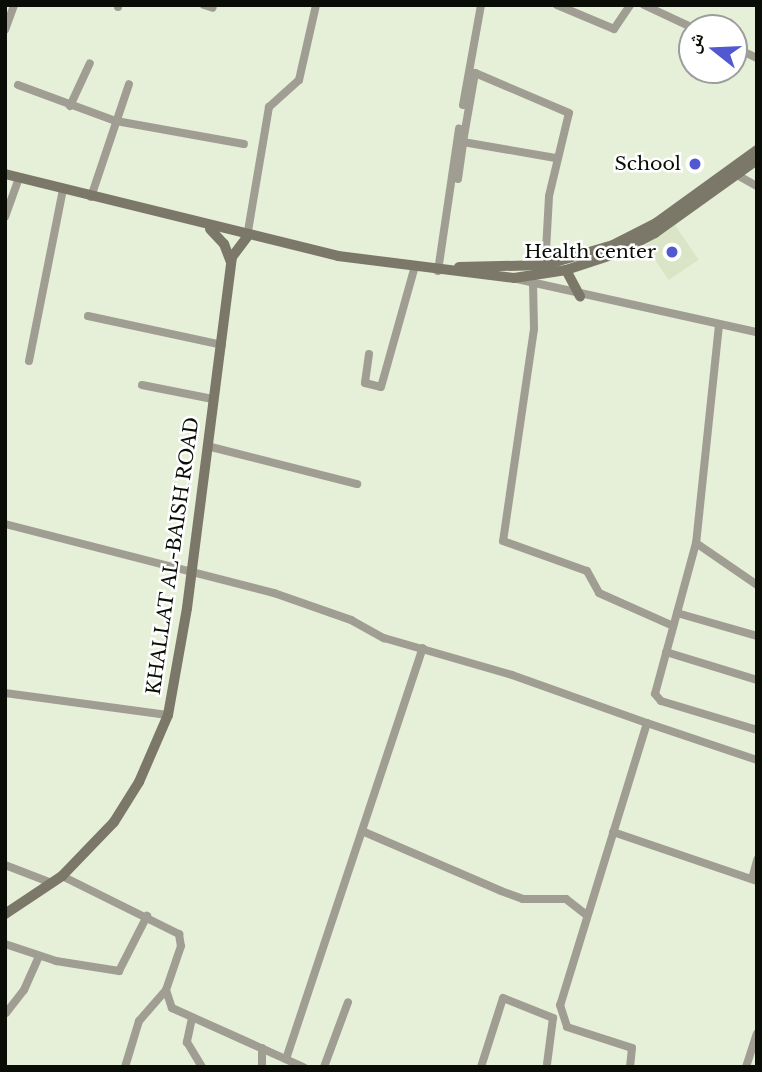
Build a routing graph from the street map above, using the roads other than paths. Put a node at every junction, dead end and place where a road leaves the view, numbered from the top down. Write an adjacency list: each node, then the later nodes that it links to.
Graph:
1 (14, 5): 8 (street)
2 (316, 5): 29 (street)
3 (481, 5): 33 (street)
4 (556, 5): 5 (street)
5 (630, 5)
6 (645, 5): 7 (street)
7 (678, 21)
8 (5, 30)
9 (90, 63): 12 (street)
10 (129, 84): 13 (street)
11 (18, 85): 12 (street)
12 (70, 106): 13 (street)
13 (116, 121): 15 (street); 26 (street)
14 (463, 142): 17 (street); 17 (street); 22 (street)
15 (244, 144)
16 (757, 150): 23 (street)
17 (556, 158): 34 (street)
18 (757, 160): 20 (street)
19 (5, 174): 21 (street)
20 (737, 175): 23 (street); 24 (street)
21 (19, 178): 25 (street); 27 (street)
22 (458, 179)
23 (716, 186): 30 (street)
24 (757, 186)
25 (63, 189): 26 (street); 44 (street)
26 (91, 197): 28 (street)
27 (5, 217)
28 (208, 227): 29 (street); 31 (street)
29 (247, 237): 31 (street); 32 (street)
30 (630, 242): 34 (street); 35 (street)
31 (231, 265): 42 (street, KHALLAT AL-BAISH ROAD)
32 (420, 267): 33 (street); 43 (street)
33 (439, 268): 34 (street); 36 (street)
34 (546, 270): 35 (street); 36 (street)
35 (566, 270): 38 (street)
36 (514, 278): 37 (street)
37 (533, 284): 38 (street); 54 (street)
38 (580, 296): 40 (street)
39 (88, 316): 42 (street)
40 (719, 325): 41 (street); 50 (street)
41 (757, 332)
42 (222, 345): 46 (street, KHALLAT AL-BAISH ROAD)
43 (369, 354)
44 (29, 361)
45 (142, 385): 46 (street)
46 (214, 399): 47 (street, KHALLAT AL-BAISH ROAD)
47 (207, 446): 48 (street); 51 (street, KHALLAT AL-BAISH ROAD)
48 (357, 484)
49 (5, 524): 51 (street)
50 (696, 543): 52 (street); 53 (street)
51 (193, 569): 56 (street); 60 (street, KHALLAT AL-BAISH ROAD)
52 (757, 585)
53 (677, 613): 54 (street); 55 (street)
54 (673, 626): 57 (street)
55 (757, 636)
56 (423, 648): 61 (street); 64 (street)
57 (666, 652): 58 (street); 62 (street)
58 (757, 680)
59 (5, 693): 60 (street)
60 (168, 715): 68 (street, KHALLAT AL-BAISH ROAD)
61 (647, 723): 63 (street); 65 (street)
62 (757, 730)
63 (757, 760)
64 (362, 831): 72 (street); 82 (street)
65 (613, 832): 69 (street); 72 (street)
66 (757, 860): 69 (street)
67 (5, 865): 70 (street)
68 (62, 876): 70 (street, KHALLAT AL-BAISH ROAD); 73 (street)
69 (754, 880)
70 (52, 883): 71 (street, KHALLAT AL-BAISH ROAD)
71 (5, 914)
72 (585, 914): 90 (street)
73 (147, 916): 75 (street); 76 (street)
74 (5, 944): 75 (street)
75 (39, 956): 78 (street)
76 (166, 990): 79 (street); 84 (street)
77 (348, 1002): 88 (street)
78 (6, 1013)
79 (192, 1018): 81 (street); 85 (street)
80 (757, 1034): 91 (street)
81 (262, 1048): 82 (street); 86 (street)
82 (286, 1059): 87 (street)
83 (547, 1064): 89 (street)
84 (125, 1067)
85 (202, 1067)
86 (262, 1067)
87 (303, 1067)
88 (324, 1067)
89 (481, 1067)
90 (630, 1067)
91 (746, 1067)

